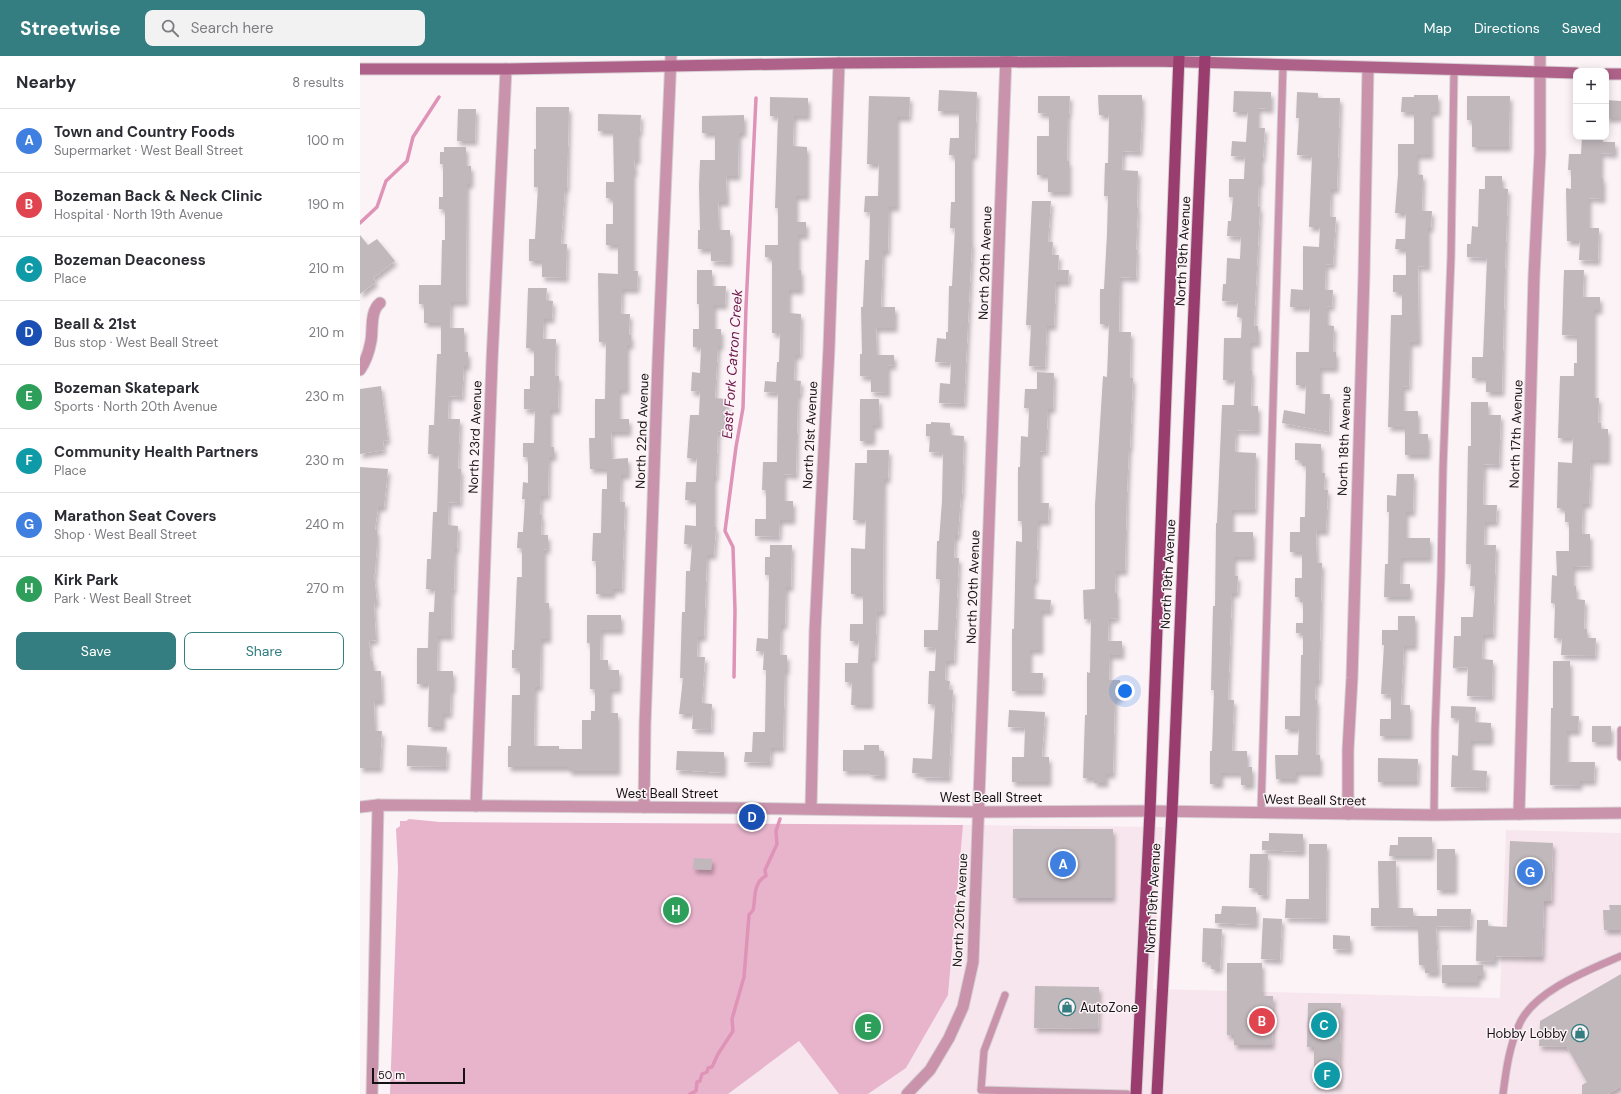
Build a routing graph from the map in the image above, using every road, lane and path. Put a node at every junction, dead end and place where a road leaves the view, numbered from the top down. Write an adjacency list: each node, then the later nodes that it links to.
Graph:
1 (1540, 56): 12 (street, North 17th Avenue)
2 (1006, 59): 3 (main road); 6 (main road); 26 (street, North 20th Avenue)
3 (1178, 59): 4 (main road); 25 (main road, North 19th Avenue)
4 (1205, 59): 7 (main road); 27 (main road, North 19th Avenue)
5 (671, 61): 6 (main road); 10 (main road); 23 (street, North 22nd Avenue)
6 (839, 63): 24 (street, North 21st Avenue)
7 (1283, 65): 8 (main road); 28 (lane)
8 (1368, 68): 11 (main road); 30 (street, North 18th Avenue)
9 (360, 69): 10 (main road)
10 (506, 69): 21 (street, North 23rd Avenue)
11 (1454, 70): 12 (main road); 32 (lane)
12 (1541, 72): 13 (main road); 31 (street, North 17th Avenue)
13 (1573, 73)
14 (1609, 74): 15 (main road)
15 (1621, 74)
16 (380, 303): 17 (street)
17 (360, 370)
18 (1621, 730): 19 (lane)
19 (1621, 757)
20 (378, 805): 21 (street, West Beall Street); 22 (street, West Beall Street); 35 (street)
21 (476, 806): 23 (street, West Beall Street)
22 (360, 807)
23 (644, 807): 24 (street, West Beall Street)
24 (811, 808): 26 (street, West Beall Street)
25 (1150, 811): 26 (street, West Beall Street); 27 (street, West Beall Street); 38 (main road, North 19th Avenue)
26 (978, 812): 36 (street, North 20th Avenue)
27 (1172, 812): 28 (street, West Beall Street); 39 (main road, North 19th Avenue)
28 (1261, 813): 30 (street, West Beall Street)
29 (1621, 813): 31 (street, West Beall Street)
30 (1348, 814): 32 (street, West Beall Street)
31 (1519, 814): 32 (street, West Beall Street)
32 (1434, 815)
33 (1621, 956): 40 (lane)
34 (1005, 995): 37 (lane)
35 (372, 1094)
36 (907, 1094)
37 (1127, 1094)
38 (1136, 1094)
39 (1158, 1094)
40 (1503, 1094)

